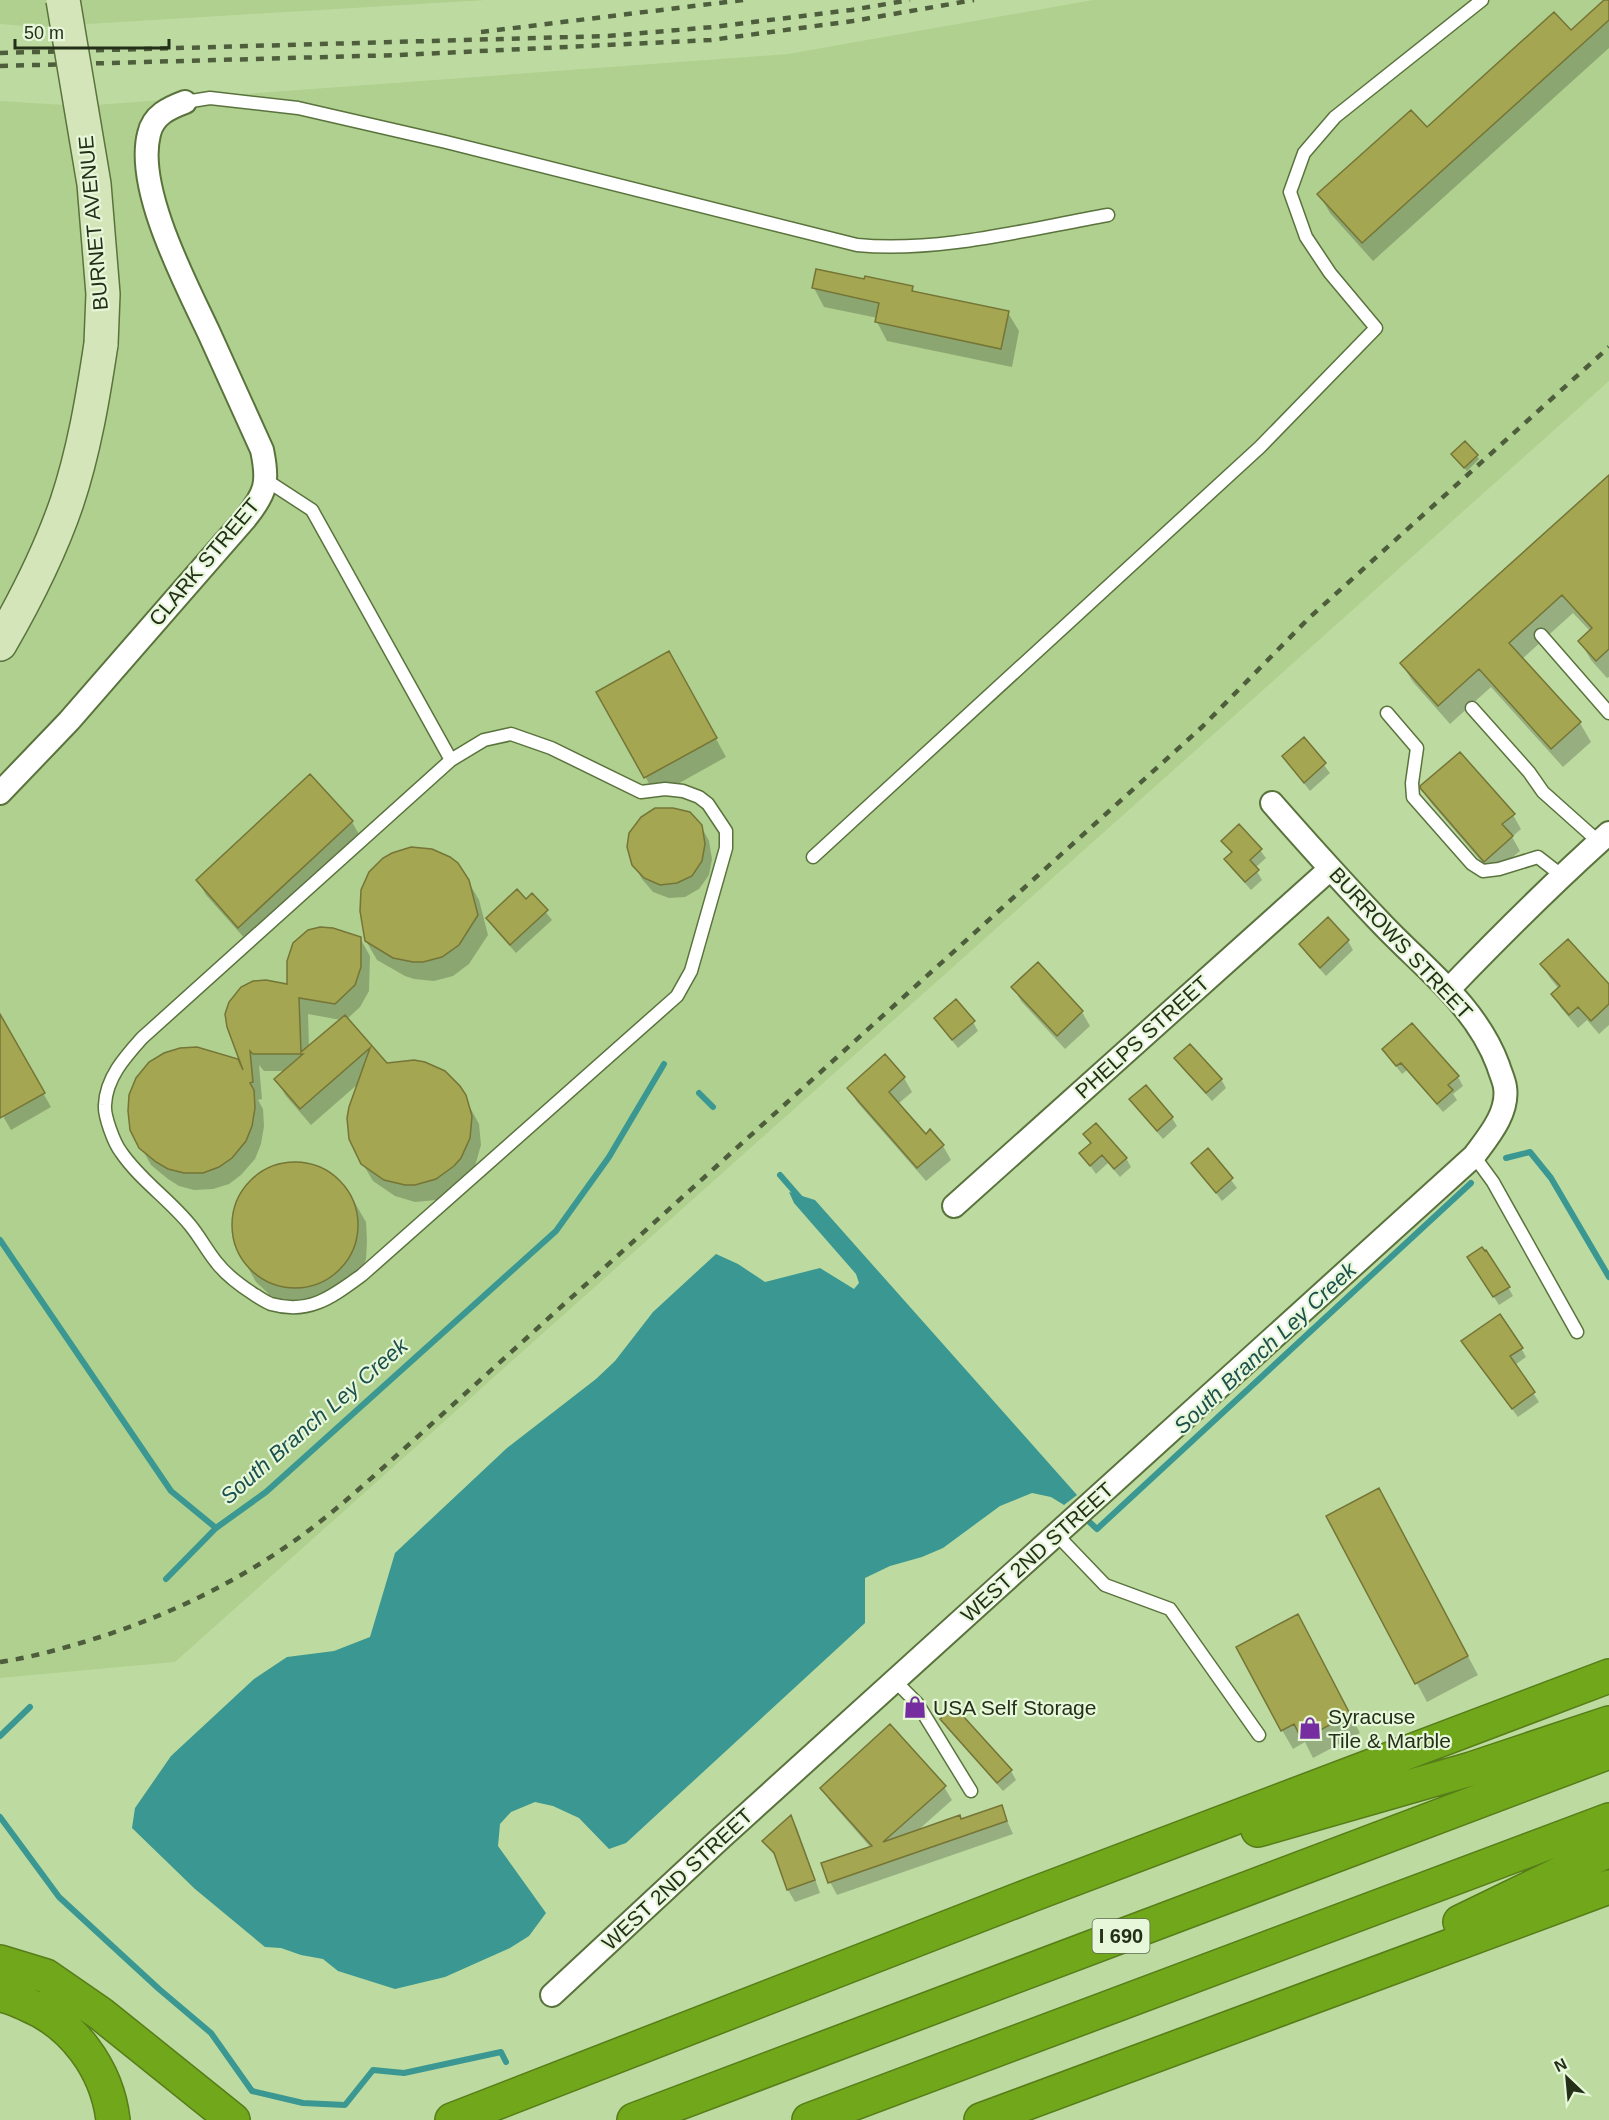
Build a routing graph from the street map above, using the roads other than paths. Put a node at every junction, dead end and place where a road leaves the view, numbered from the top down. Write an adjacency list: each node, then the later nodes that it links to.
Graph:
1 (63, 0): 7 (street, BURNET AVENUE, bridge)
2 (1482, 0): 15 (lane)
3 (184, 102): 4 (lane); 5 (street, CLARK STREET)
4 (1108, 215)
5 (266, 480): 11 (lane); 12 (street, CLARK STREET)
6 (1541, 635): 10 (lane)
7 (0, 644)
8 (1472, 708): 14 (lane)
9 (1388, 713): 17 (lane)
10 (1609, 713)
11 (451, 760): 11 (lane)
12 (0, 793)
13 (1272, 802): 16 (street, BURROWS STREET)
14 (1604, 837): 17 (street)
15 (813, 857)
16 (1330, 869): 18 (street, BURROWS STREET); 21 (street, PHELPS STREET)
17 (1562, 875): 18 (street)
18 (1449, 989): 19 (street, BURROWS STREET)
19 (1505, 1097): 20 (street, WEST 2ND STREET)
20 (1474, 1156): 22 (lane); 23 (street, WEST 2ND STREET)
21 (954, 1206)
22 (1577, 1332)
23 (1057, 1535): 25 (street, WEST 2ND STREET); 27 (lane)
24 (1609, 1676): 33 (highway)
25 (895, 1681): 29 (lane); 36 (street, WEST 2ND STREET)
26 (1609, 1723): 33 (highway)
27 (1260, 1735)
28 (1609, 1752): 41 (highway, I 690)
29 (971, 1791)
30 (1609, 1820): 42 (highway)
31 (1609, 1850): 37 (highway)
32 (1609, 1887): 37 (highway)
33 (1031, 1895): 40 (highway)
34 (0, 1962): 39 (highway)
35 (0, 1995): 38 (highway)
36 (552, 1995)
37 (1224, 2030): 43 (highway)
38 (112, 2120)
39 (233, 2120)
40 (452, 2120)
41 (634, 2120)
42 (809, 2120)
43 (981, 2120)

